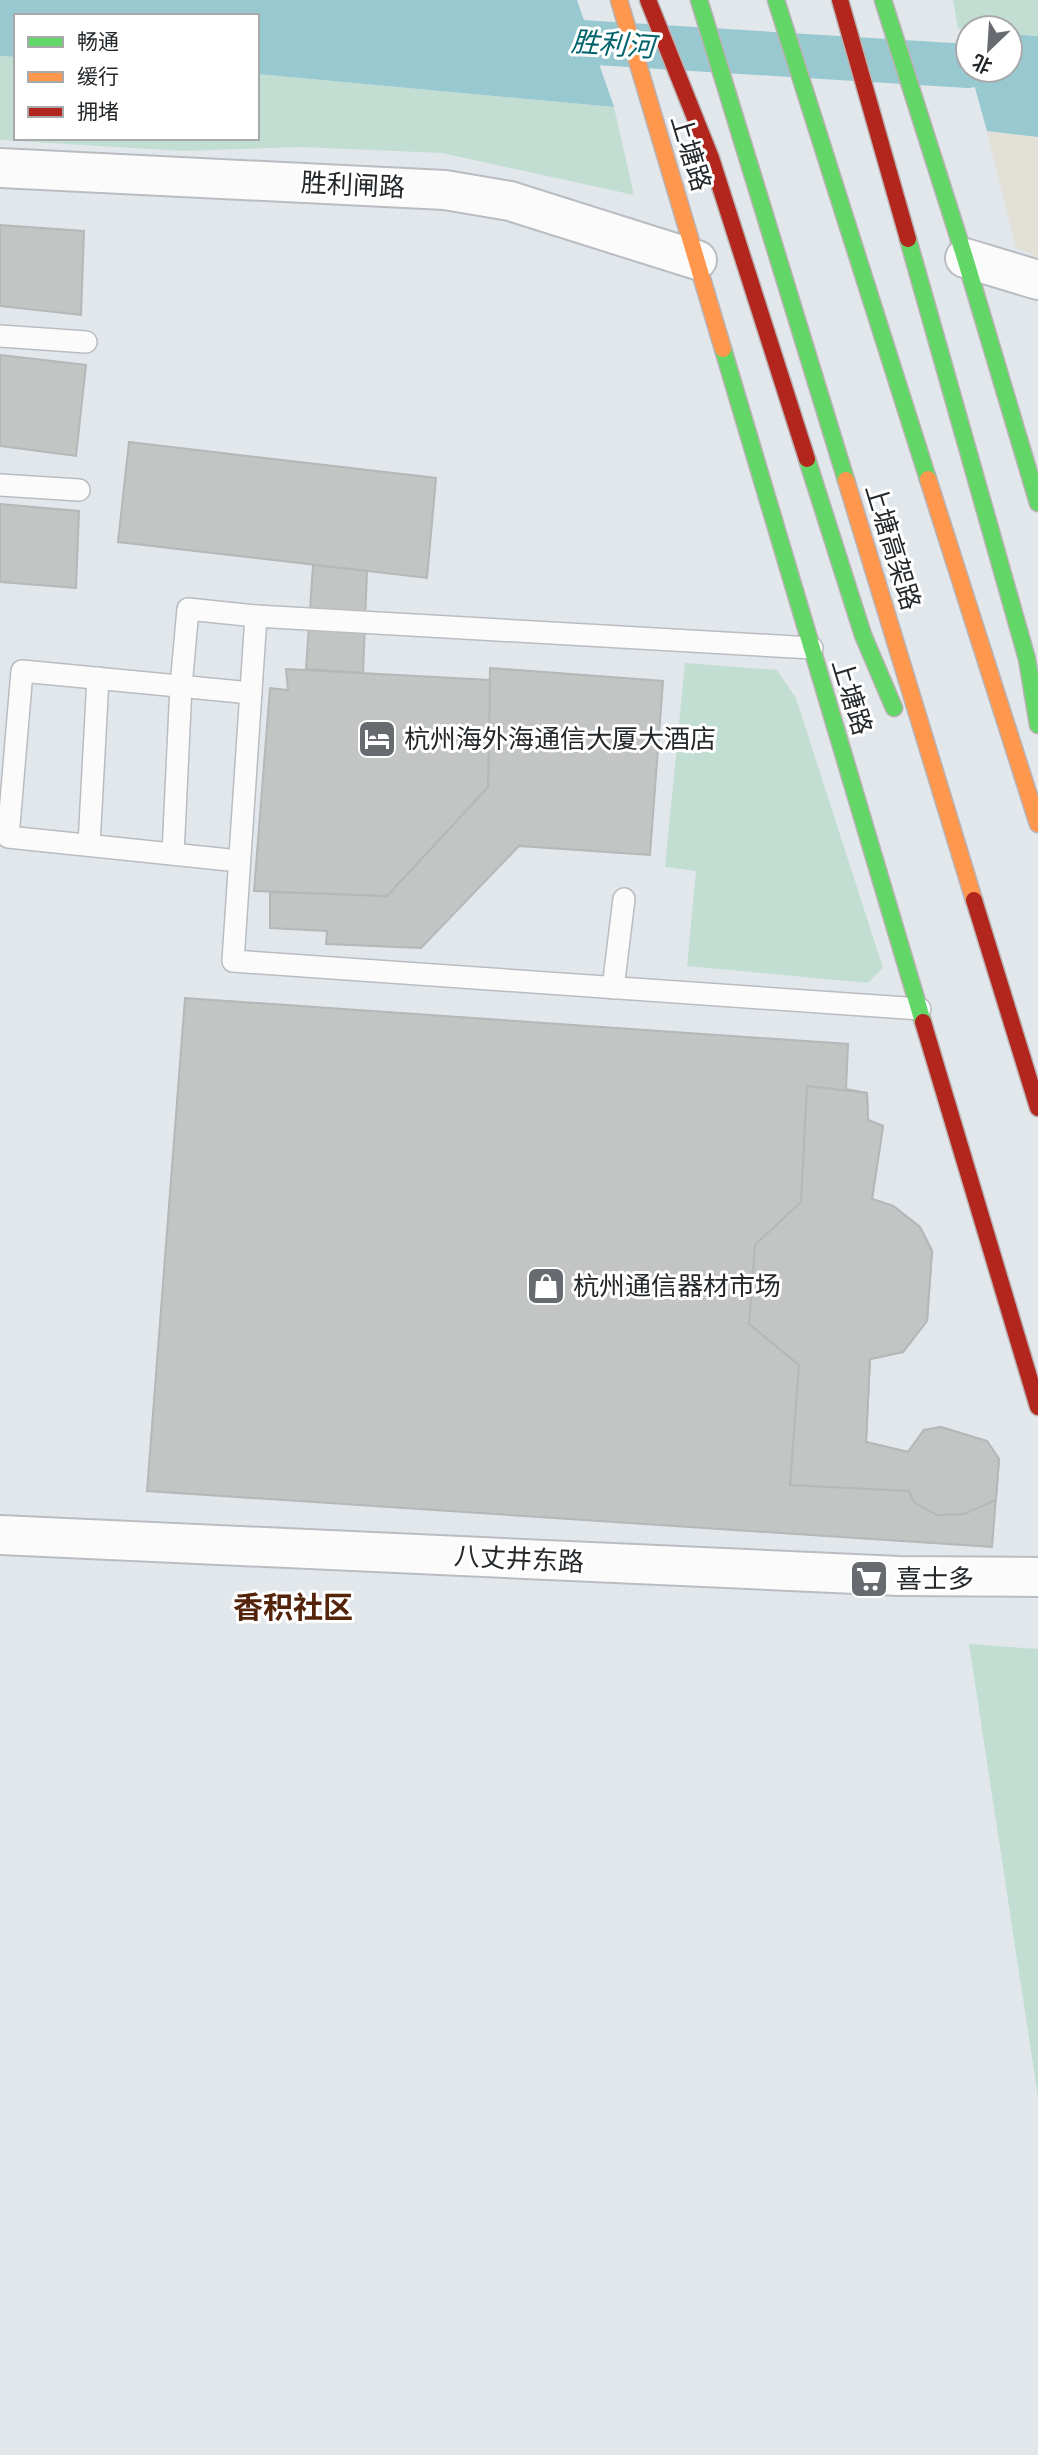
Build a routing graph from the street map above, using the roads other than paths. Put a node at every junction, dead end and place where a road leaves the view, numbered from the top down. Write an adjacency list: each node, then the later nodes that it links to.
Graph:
1 (619, 0): 9 (main road, 上塘路)
2 (648, 0): 21 (main road)
3 (699, 0): 29 (main road, 上塘高架路)
4 (776, 0): 24 (main road, 上塘高架路)
5 (840, 0): 22 (main road)
6 (885, 5): 8 (main road)
7 (0, 168): 9 (street, 胜利闸路)
8 (965, 258): 10 (street); 15 (main road)
9 (697, 260): 17 (main road, 上塘路)
10 (1038, 280)
11 (0, 336): 12 (lane)
12 (86, 342)
13 (0, 485): 14 (lane)
14 (79, 490)
15 (1038, 503)
16 (256, 616): 17 (lane); 19 (lane); 20 (lane)
17 (812, 648): 31 (main road, 上塘路)
18 (98, 678): 19 (lane); 25 (lane); 25 (lane)
19 (181, 686): 20 (lane); 26 (lane)
20 (251, 693): 27 (lane)
21 (900, 722)
22 (1038, 725)
23 (910, 747): 29 (main road)
24 (1038, 824)
25 (89, 845): 26 (lane)
26 (173, 854): 27 (lane)
27 (240, 861): 30 (lane)
28 (624, 899): 30 (lane)
29 (978, 909): 32 (main road, 上塘高架路)
30 (613, 988): 31 (lane)
31 (920, 1009): 33 (main road, 上塘路)
32 (1038, 1108)
33 (1038, 1407)
34 (0, 1535): 35 (street, 八丈井东路)
35 (1038, 1577)

